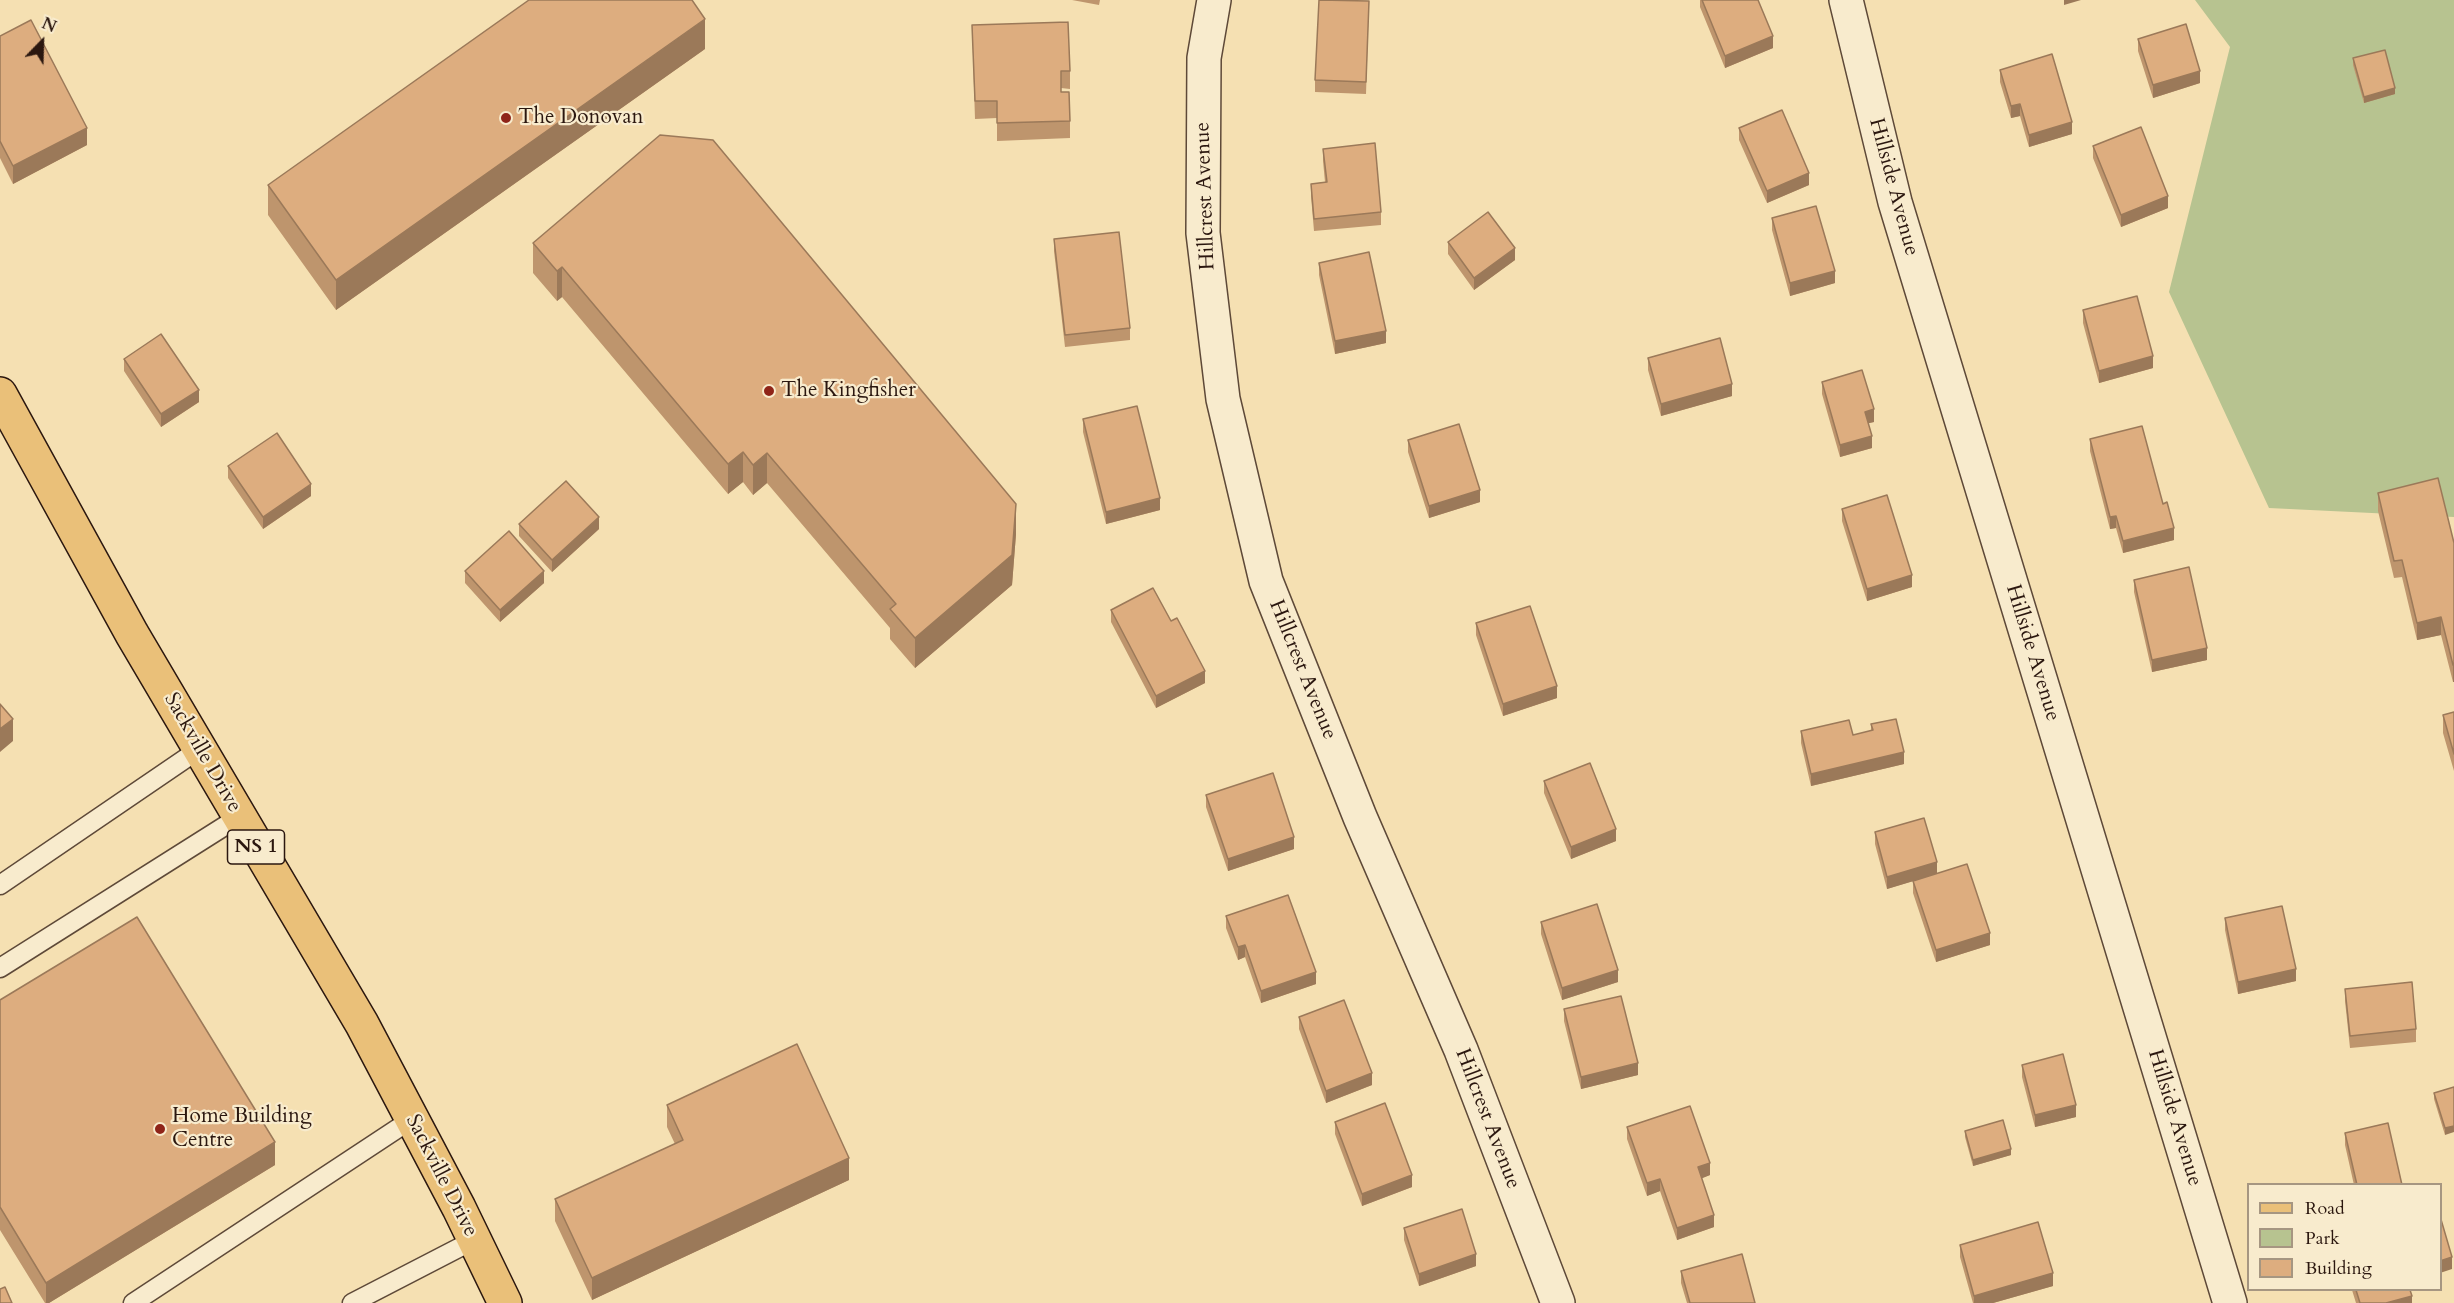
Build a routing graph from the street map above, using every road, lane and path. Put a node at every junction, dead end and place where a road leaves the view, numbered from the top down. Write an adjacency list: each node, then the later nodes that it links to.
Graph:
1 (1214, 0): 13 (street, Hillcrest Avenue)
2 (1846, 0): 14 (street, Hillside Avenue)
3 (0, 394): 4 (main road, Sackville Drive / NS 1)
4 (201, 748): 5 (main road, Sackville Drive / NS 1); 6 (lane)
5 (239, 817): 7 (lane); 8 (main road, Sackville Drive / NS 1)
6 (0, 885)
7 (0, 968)
8 (412, 1119): 9 (main road, Sackville Drive / NS 1); 10 (lane)
9 (474, 1240): 11 (lane); 12 (main road, Sackville Drive / NS 1)
10 (133, 1303)
11 (352, 1303)
12 (505, 1303)
13 (1558, 1303)
14 (2230, 1303)

